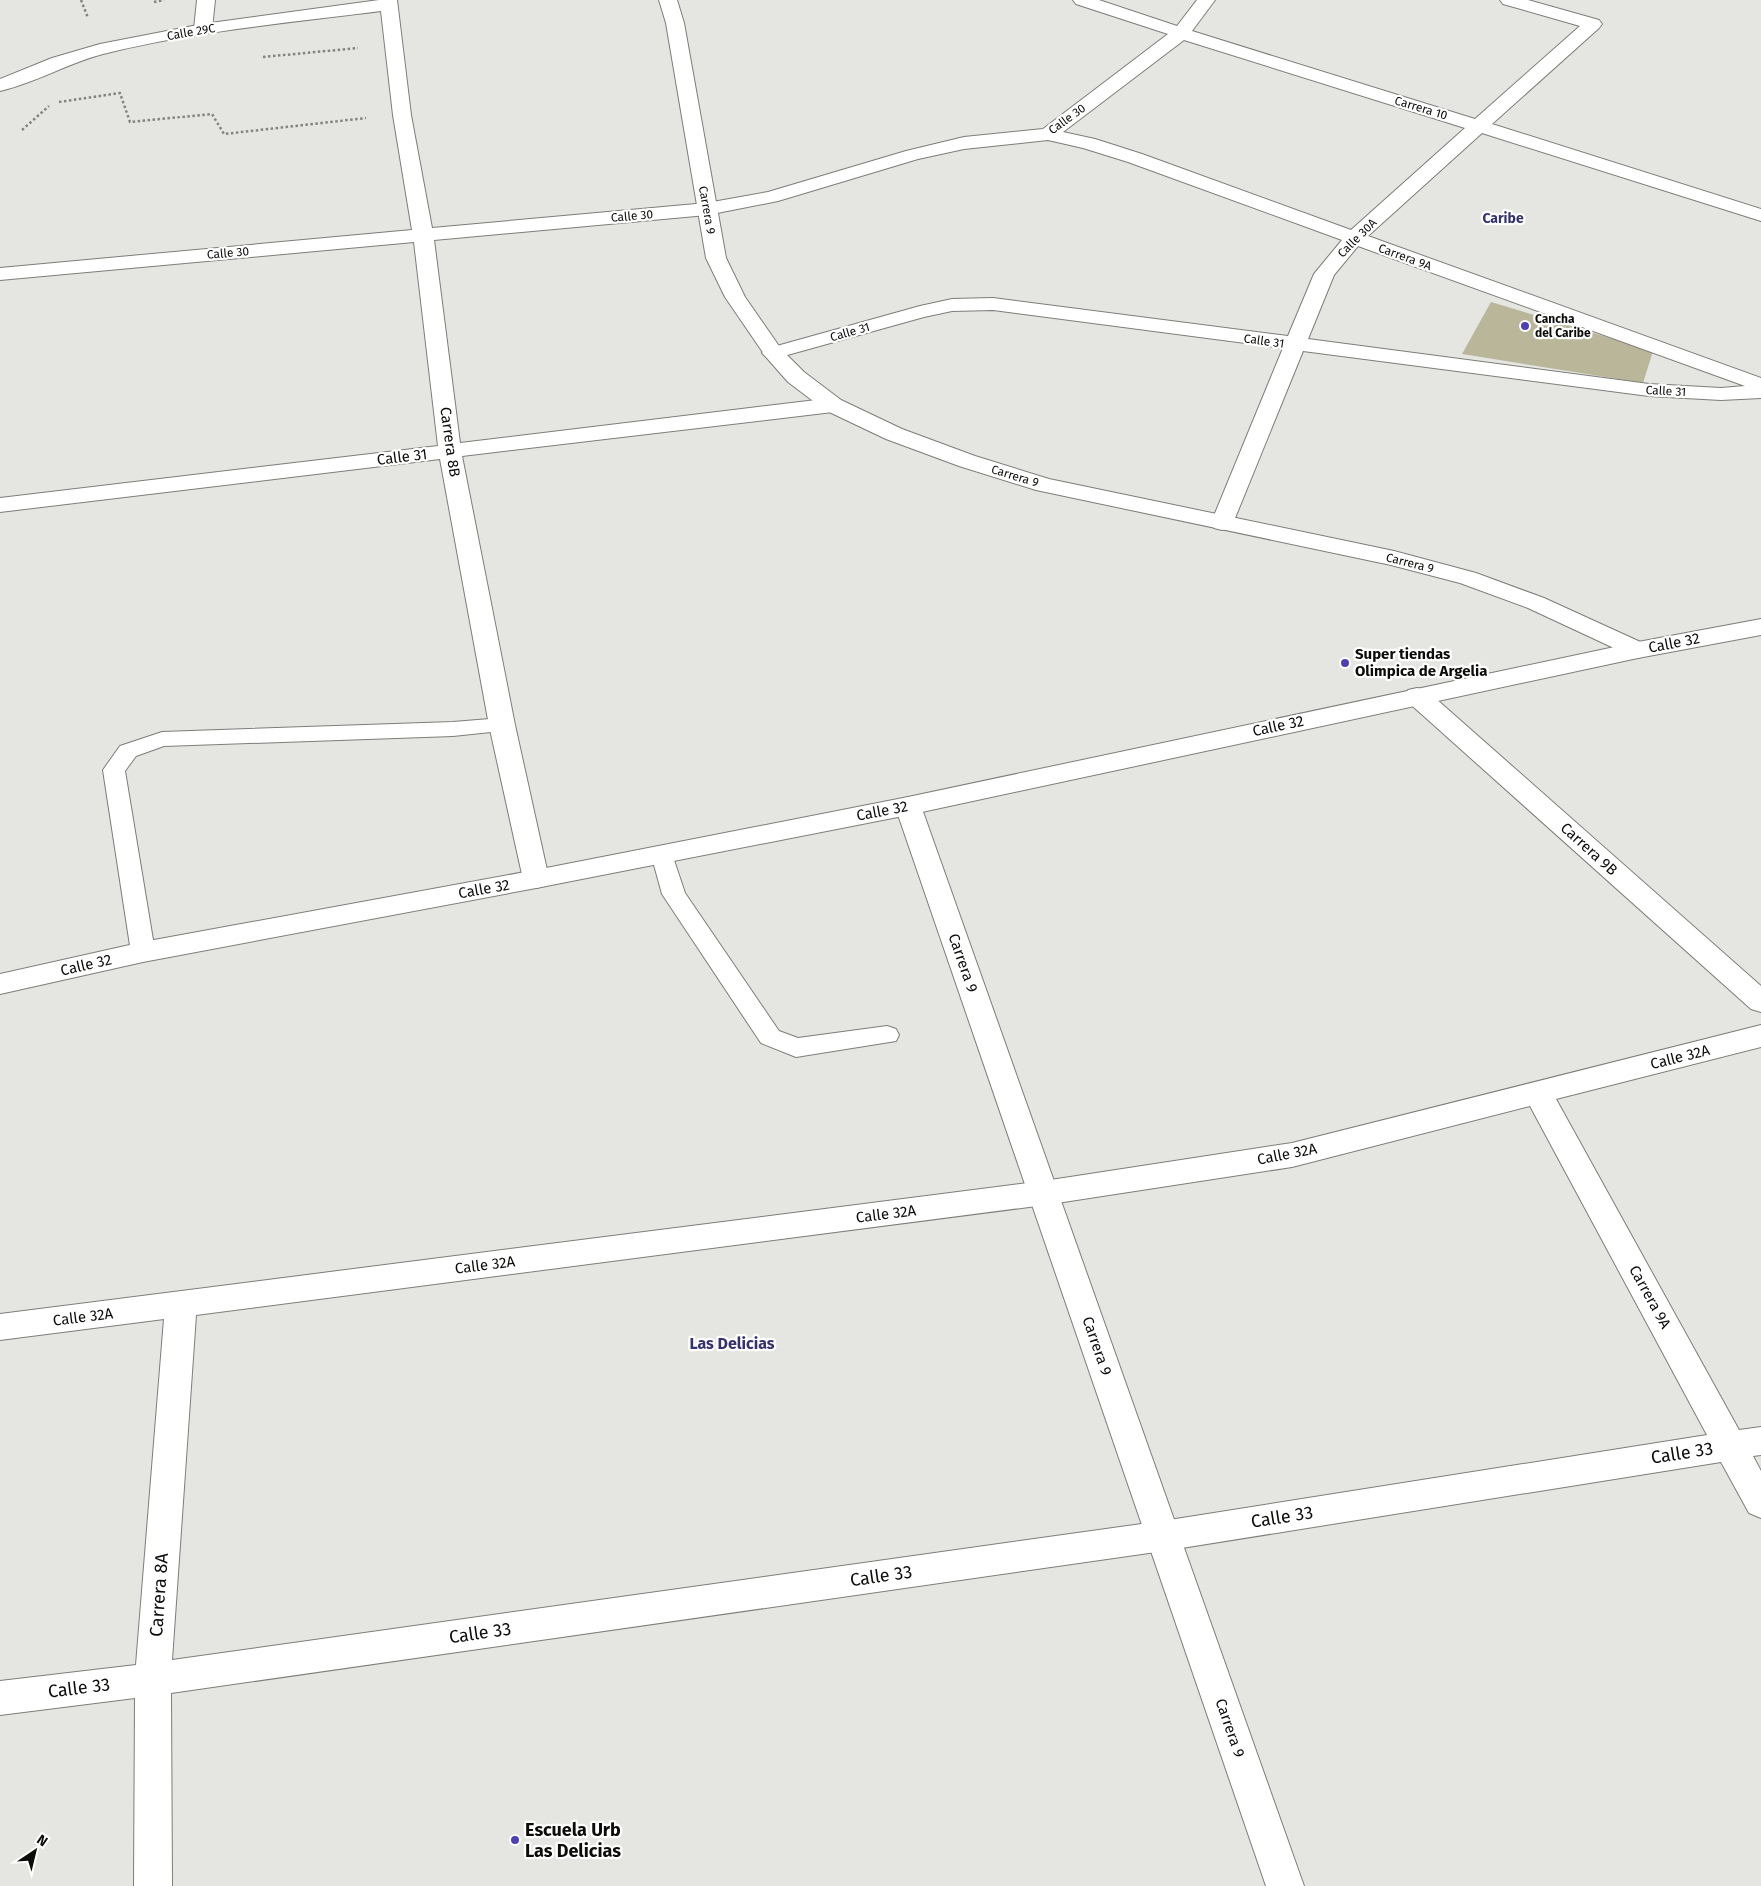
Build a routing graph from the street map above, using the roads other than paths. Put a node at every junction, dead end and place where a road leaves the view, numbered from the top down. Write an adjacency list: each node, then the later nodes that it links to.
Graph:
1 (206, 0): 7 (street)
2 (668, 0): 12 (street, Carrera 9)
3 (1082, 0): 8 (street, Carrera 10)
4 (1206, 0): 8 (street, Calle 30)
5 (1509, 0): 10 (street, Calle 30A)
6 (388, 5): 7 (street, Calle 29C); 14 (street, Carrera 8B)
7 (203, 29): 9 (street, Calle 29C)
8 (1181, 33): 10 (street, Carrera 10); 11 (street, Calle 30)
9 (0, 86)
10 (1480, 127): 13 (street, Carrera 10); 15 (street, Calle 30A)
11 (1048, 134): 12 (street, Calle 30); 15 (street, Carrera 9A)
12 (707, 209): 14 (street, Calle 30); 18 (street, Carrera 9)
13 (1761, 214)
14 (423, 234): 16 (street, Calle 30); 22 (street, Carrera 8B)
15 (1354, 238): 17 (street, Calle 30A); 19 (street, Carrera 9A)
16 (0, 274)
17 (1296, 345): 18 (street, Calle 31); 20 (street, Calle 31); 24 (street, Calle 30A)
18 (773, 353): 21 (street, Carrera 9)
19 (1761, 385)
20 (1761, 392)
21 (833, 406): 22 (street, Calle 31); 24 (street, Carrera 9)
22 (450, 451): 23 (street, Calle 31); 28 (street, Carrera 8B)
23 (0, 505)
24 (1222, 523): 26 (street, Carrera 9)
25 (1761, 627): 26 (street, Calle 32)
26 (1638, 650): 27 (street, Calle 32)
27 (1417, 696): 29 (street, Calle 32); 34 (street, Carrera 9B)
28 (502, 725): 31 (street, Carrera 8B); 32 (lane)
29 (908, 806): 30 (street, Calle 32); 38 (street, Carrera 9)
30 (662, 854): 31 (street, Calle 32); 35 (lane)
31 (536, 879): 32 (street, Calle 32)
32 (143, 952): 33 (street, Calle 32)
33 (0, 984)
34 (1761, 1002)
35 (887, 1035)
36 (1761, 1036): 37 (street, Calle 32A)
37 (1538, 1093): 38 (street, Calle 32A); 41 (street, Carrera 9A)
38 (1044, 1193): 39 (street, Calle 32A); 43 (street, Carrera 9)
39 (181, 1305): 40 (street, Calle 32A); 44 (street, Carrera 8A)
40 (0, 1327)
41 (1746, 1443): 42 (street, Carrera 9A); 43 (street, Calle 33)
42 (1761, 1503)
43 (1163, 1536): 44 (street, Calle 33); 47 (street, Carrera 9)
44 (153, 1679): 45 (street, Calle 33); 46 (street, Carrera 8A)
45 (0, 1698)
46 (153, 1886)
47 (1285, 1886)

